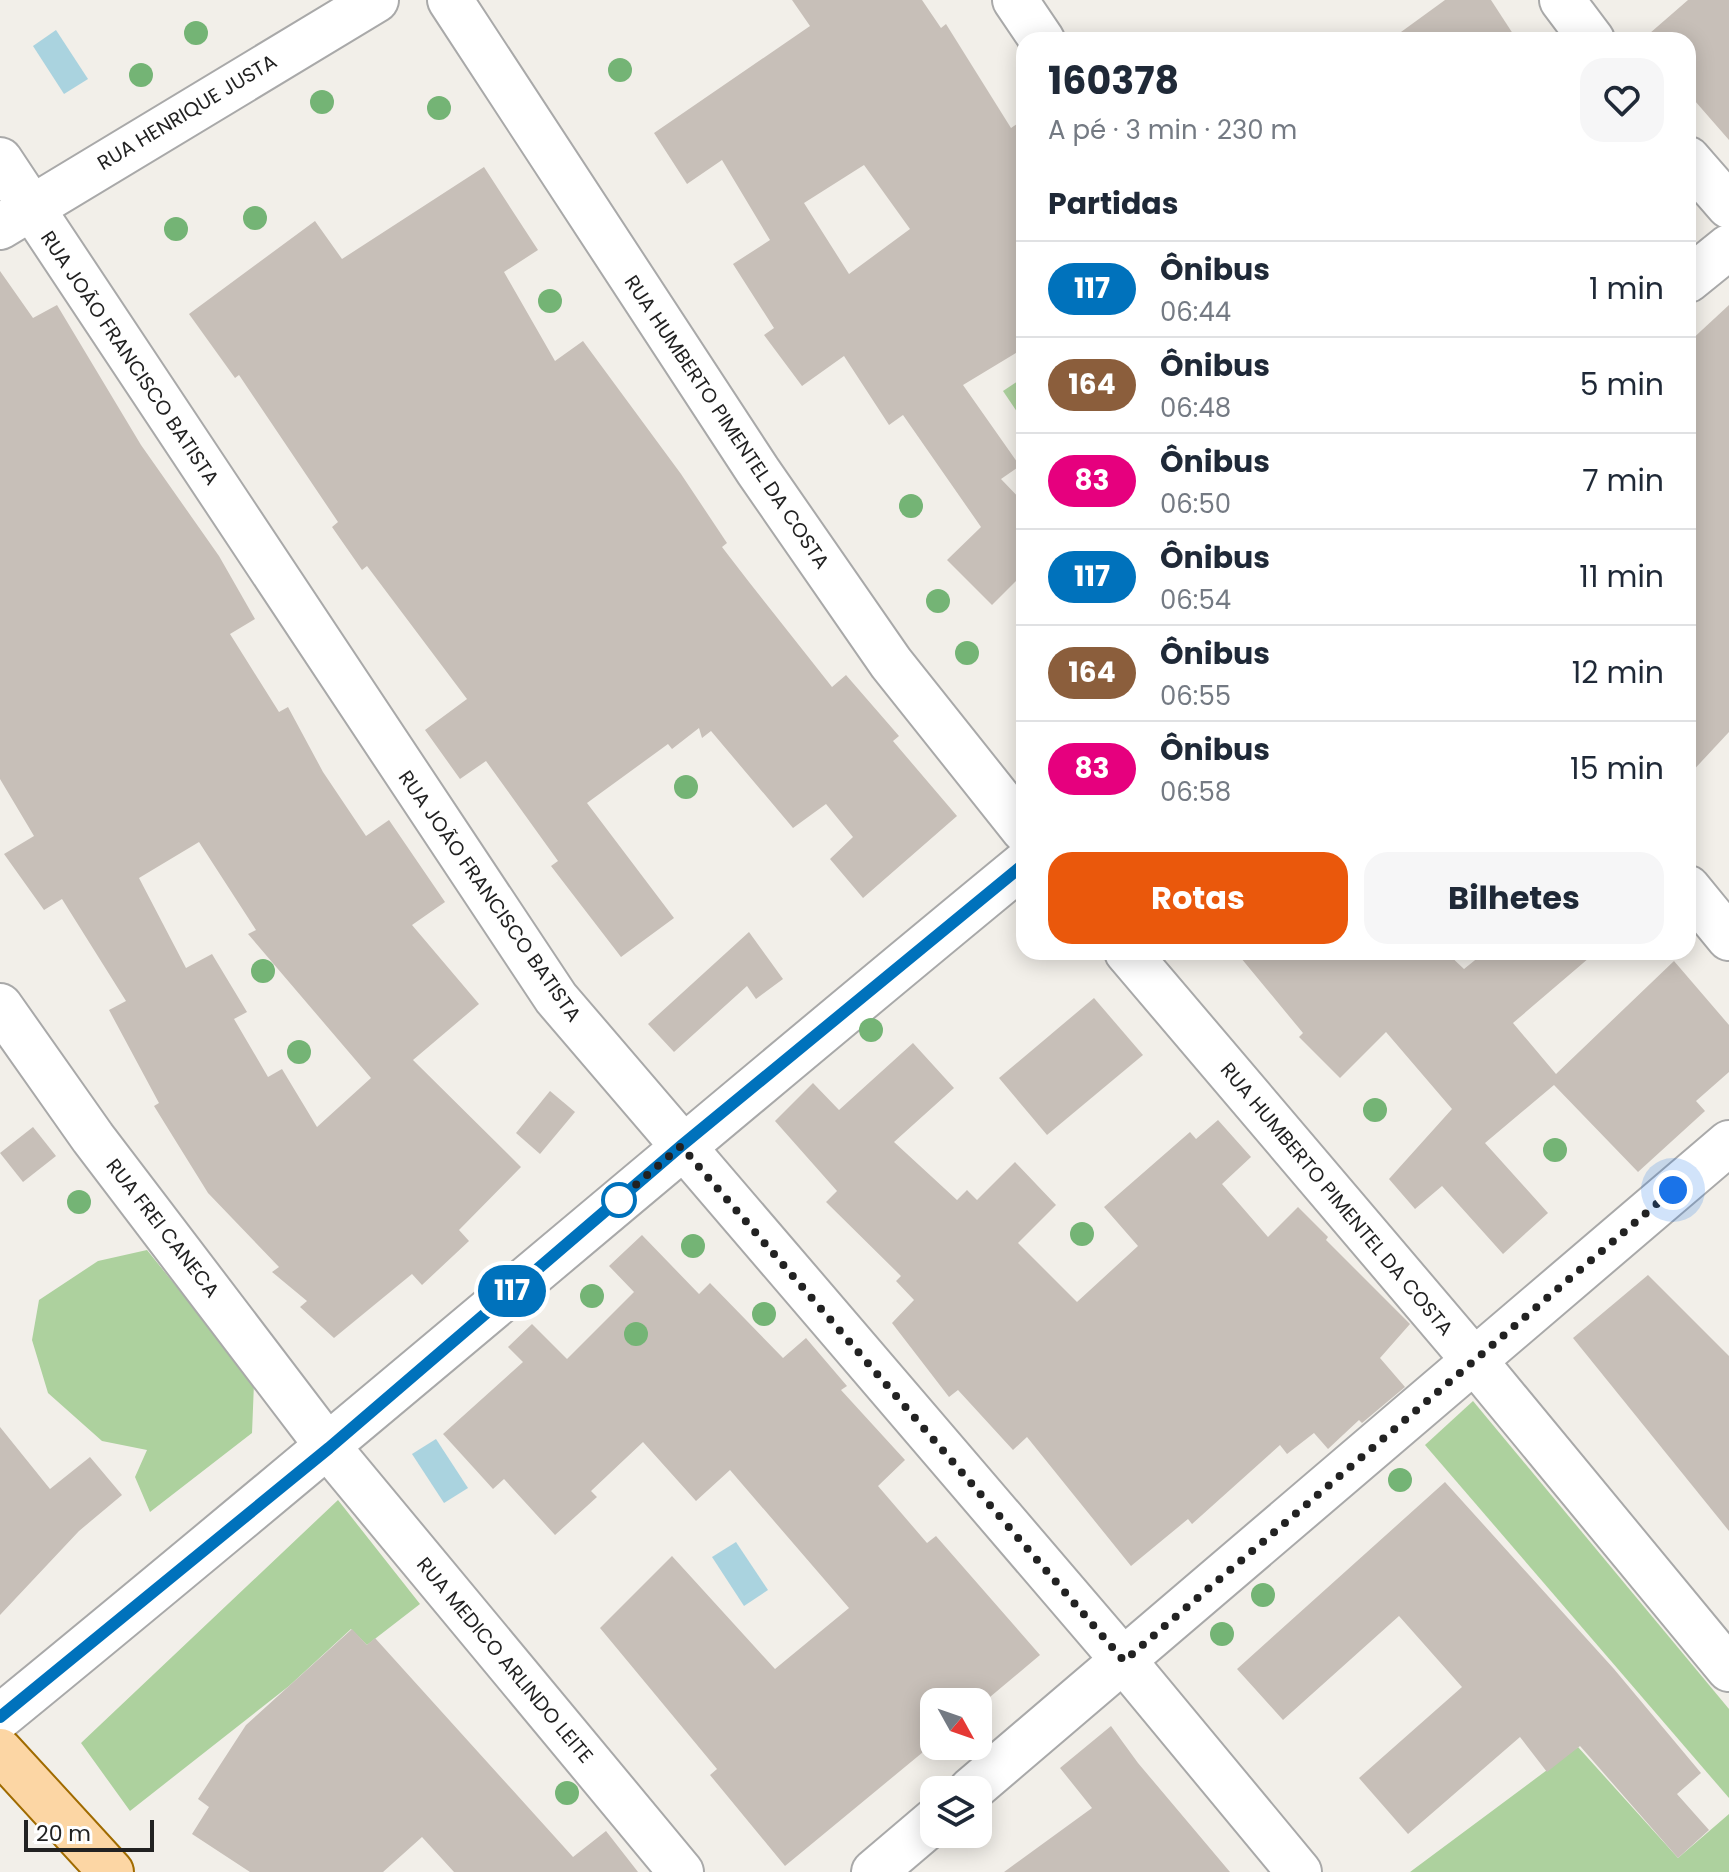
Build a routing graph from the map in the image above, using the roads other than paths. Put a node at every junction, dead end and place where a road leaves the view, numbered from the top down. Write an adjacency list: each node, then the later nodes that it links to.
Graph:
1 (376, 0): 10 (street, RUA HENRIQUE JUSTA)
2 (450, 0): 13 (street, RUA HUMBERTO PIMENTEL DA COSTA)
3 (1015, 0): 5 (street)
4 (1562, 0): 6 (street)
5 (1037, 32)
6 (1586, 32)
7 (0, 160): 10 (street, RUA JOÃO FRANCISCO BATISTA)
8 (1696, 168): 9 (street)
9 (1729, 206)
10 (15, 217): 20 (street, RUA JOÃO FRANCISCO BATISTA)
11 (1729, 247): 12 (street)
12 (1696, 274)
13 (1016, 820)
14 (1016, 871): 20 (street)
15 (1696, 898): 16 (street)
16 (1729, 938)
17 (1134, 960): 21 (street, RUA HUMBERTO PIMENTEL DA COSTA)
18 (0, 1006): 22 (street, RUA FREI CANECA)
19 (1729, 1143): 21 (street)
20 (681, 1146): 22 (street); 23 (street, RUA JOÃO FRANCISCO BATISTA)
21 (1473, 1359): 23 (street); 24 (street, RUA HUMBERTO PIMENTEL DA COSTA)
22 (329, 1448): 25 (street); 30 (street, RUA MEDICO ARLINDO LEITE)
23 (1124, 1661): 27 (street); 32 (street, RUA JOÃO FRANCISCO BATISTA)
24 (1729, 1669)
25 (0, 1717)
26 (0, 1751): 29 (main road)
27 (988, 1776)
28 (920, 1833): 31 (street)
29 (111, 1872)
30 (681, 1872)
31 (874, 1872)
32 (1299, 1872)

